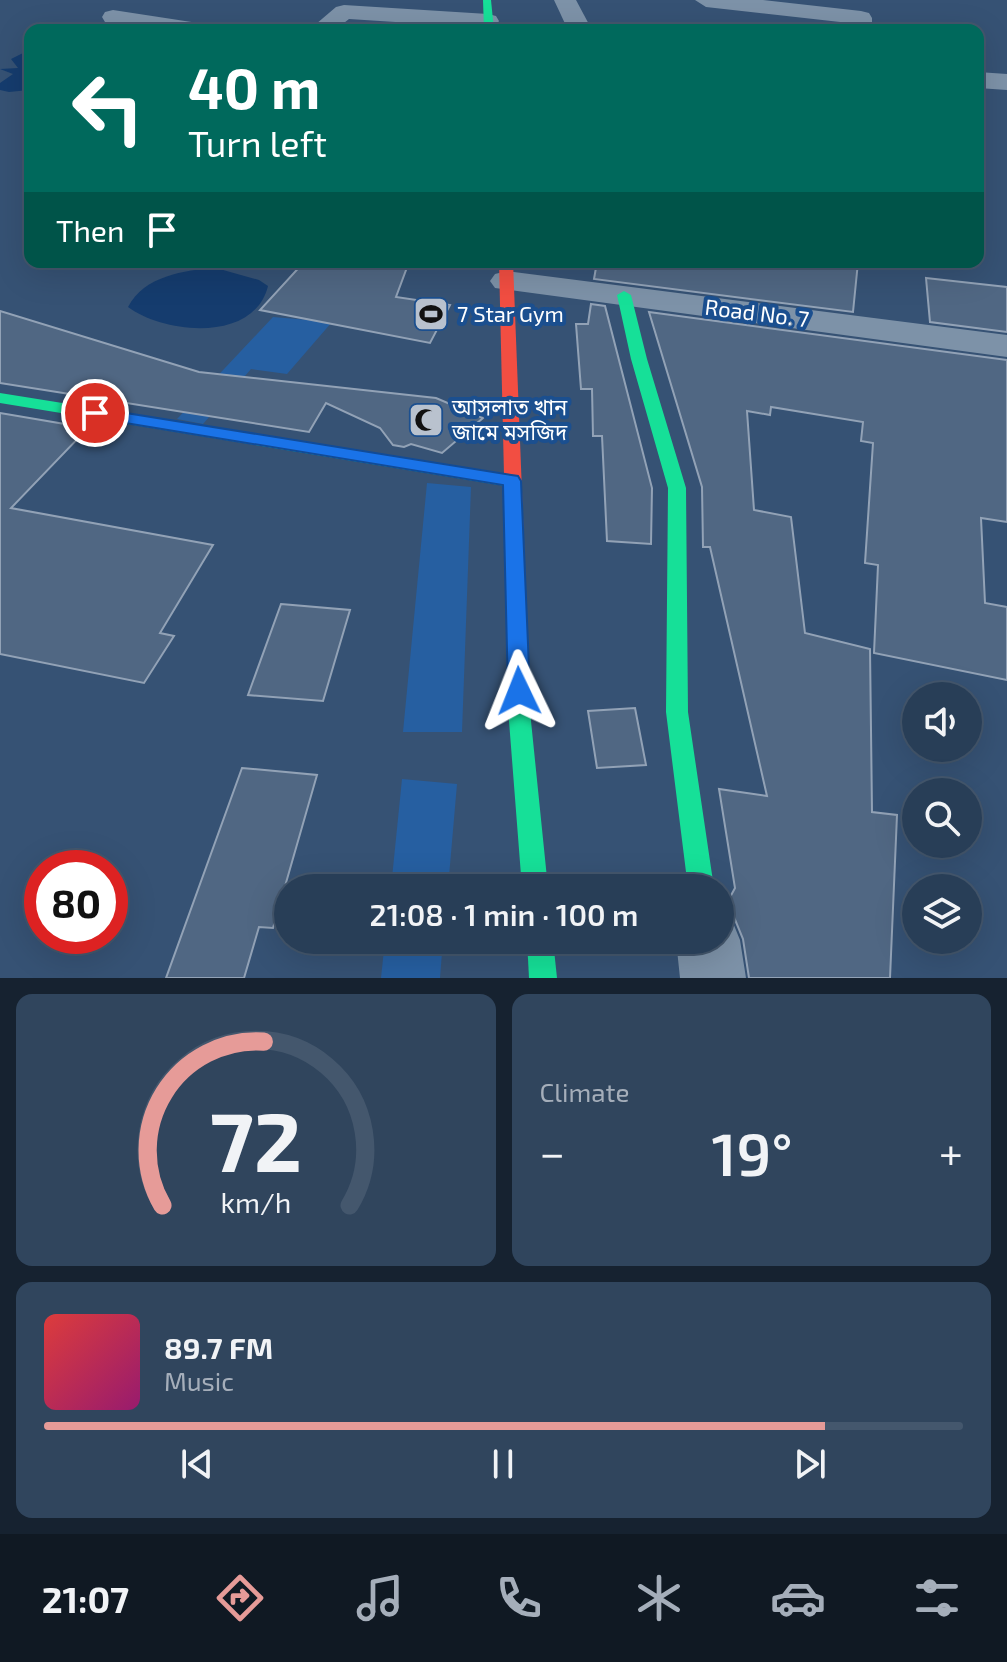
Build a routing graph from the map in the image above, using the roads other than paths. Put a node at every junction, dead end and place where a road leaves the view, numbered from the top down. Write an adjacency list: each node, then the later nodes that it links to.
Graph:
1 (565, 0): 7 (street)
2 (706, 0): 8 (street)
3 (113, 17): 5 (street)
4 (488, 17): 6 (street)
5 (159, 24)
6 (329, 24)
7 (577, 24)
8 (860, 24)
9 (984, 80): 10 (street)
10 (1007, 82)
11 (506, 272): 12 (street, Road No. 7); 16 (main road)
12 (586, 277): 13 (street, Road No. 7)
13 (624, 295): 14 (street, Road No. 7); 18 (main road)
14 (1007, 346)
15 (0, 398): 16 (main road)
16 (512, 481): 17 (main road)
17 (534, 874)
18 (699, 874)
19 (541, 954): 21 (main road)
20 (710, 954): 22 (street)
21 (543, 978)
22 (713, 978)

